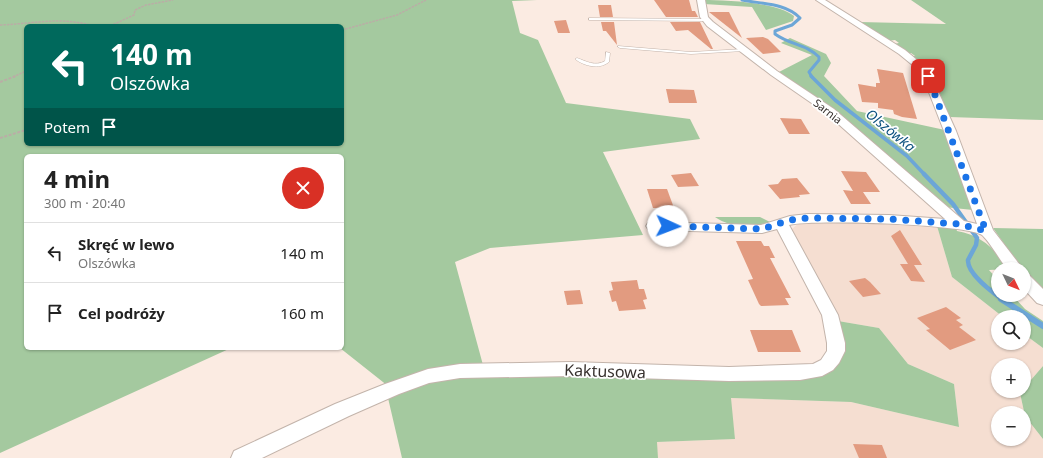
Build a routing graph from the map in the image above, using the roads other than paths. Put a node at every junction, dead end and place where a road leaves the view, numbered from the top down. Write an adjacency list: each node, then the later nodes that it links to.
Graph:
1 (701, 0): 4 (street)
2 (820, 0): 12 (street)
3 (590, 19): 4 (lane)
4 (706, 20): 6 (street, Sarnia)
5 (620, 47): 6 (lane)
6 (744, 50): 10 (street, Sarnia)
7 (608, 53): 8 (lane)
8 (578, 59)
9 (781, 224): 10 (street); 11 (street); 16 (street, Kaktusowa)
10 (959, 224): 12 (street)
11 (653, 226)
12 (981, 229): 13 (street)
13 (1009, 262)
14 (1031, 286): 15 (street)
15 (1043, 299)
16 (241, 458)

